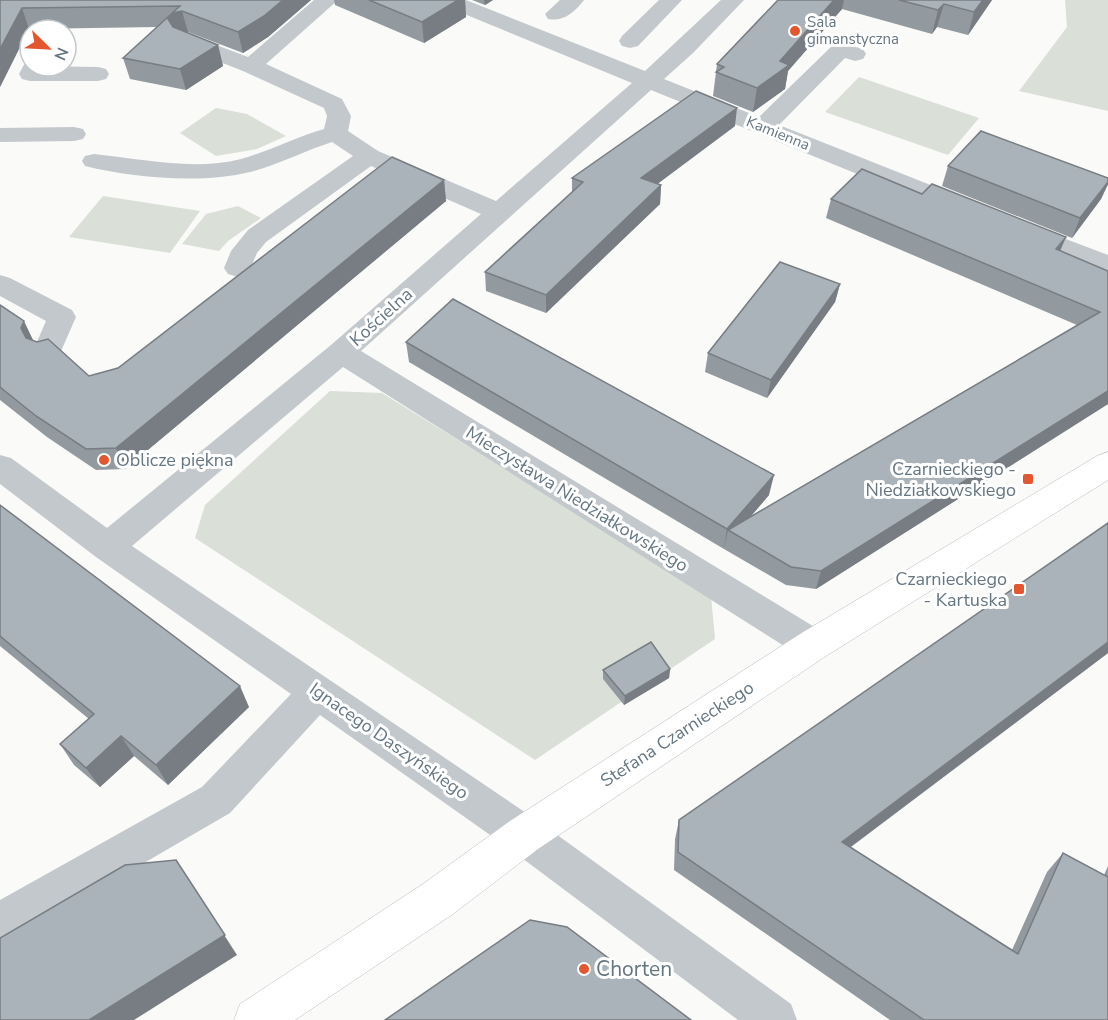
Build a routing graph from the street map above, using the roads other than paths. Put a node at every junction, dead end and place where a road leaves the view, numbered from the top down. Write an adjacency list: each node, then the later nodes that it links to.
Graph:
1 (327, 0): 10 (street)
2 (447, 0): 13 (street, Kamienna)
3 (573, 0): 6 (street)
4 (671, 0): 8 (street)
5 (733, 0): 13 (street, Kościelna)
6 (556, 14)
7 (187, 41): 10 (street)
8 (630, 41)
9 (855, 54): 14 (street)
10 (251, 66): 15 (street)
11 (78, 74): 12 (street)
12 (98, 74)
13 (648, 82): 14 (street, Kamienna); 20 (street, Kościelna)
14 (763, 127): 21 (street, Kamienna)
15 (335, 133): 18 (street); 19 (street)
16 (74, 134): 17 (street)
17 (0, 135)
18 (369, 156): 20 (street); 22 (street)
19 (94, 161)
20 (500, 212): 25 (street, Kościelna)
21 (1108, 265)
22 (238, 268)
23 (0, 284): 24 (street)
24 (48, 351)
25 (341, 352): 28 (street, Kościelna); 29 (street, Mieczysława Niedziałkowskiego)
26 (1108, 464): 29 (main road, Stefana Czarnieckiego)
27 (0, 467): 28 (street, Ignacego Daszyńskiego)
28 (108, 548): 30 (street, Ignacego Daszyńskiego)
29 (813, 645): 31 (main road, Stefana Czarnieckiego)
30 (317, 692): 31 (street, Ignacego Daszyńskiego); 32 (street)
31 (524, 835): 33 (main road, Stefana Czarnieckiego); 34 (street, Ignacego Daszyńskiego)
32 (0, 923)
33 (256, 1020)
34 (775, 1020)

